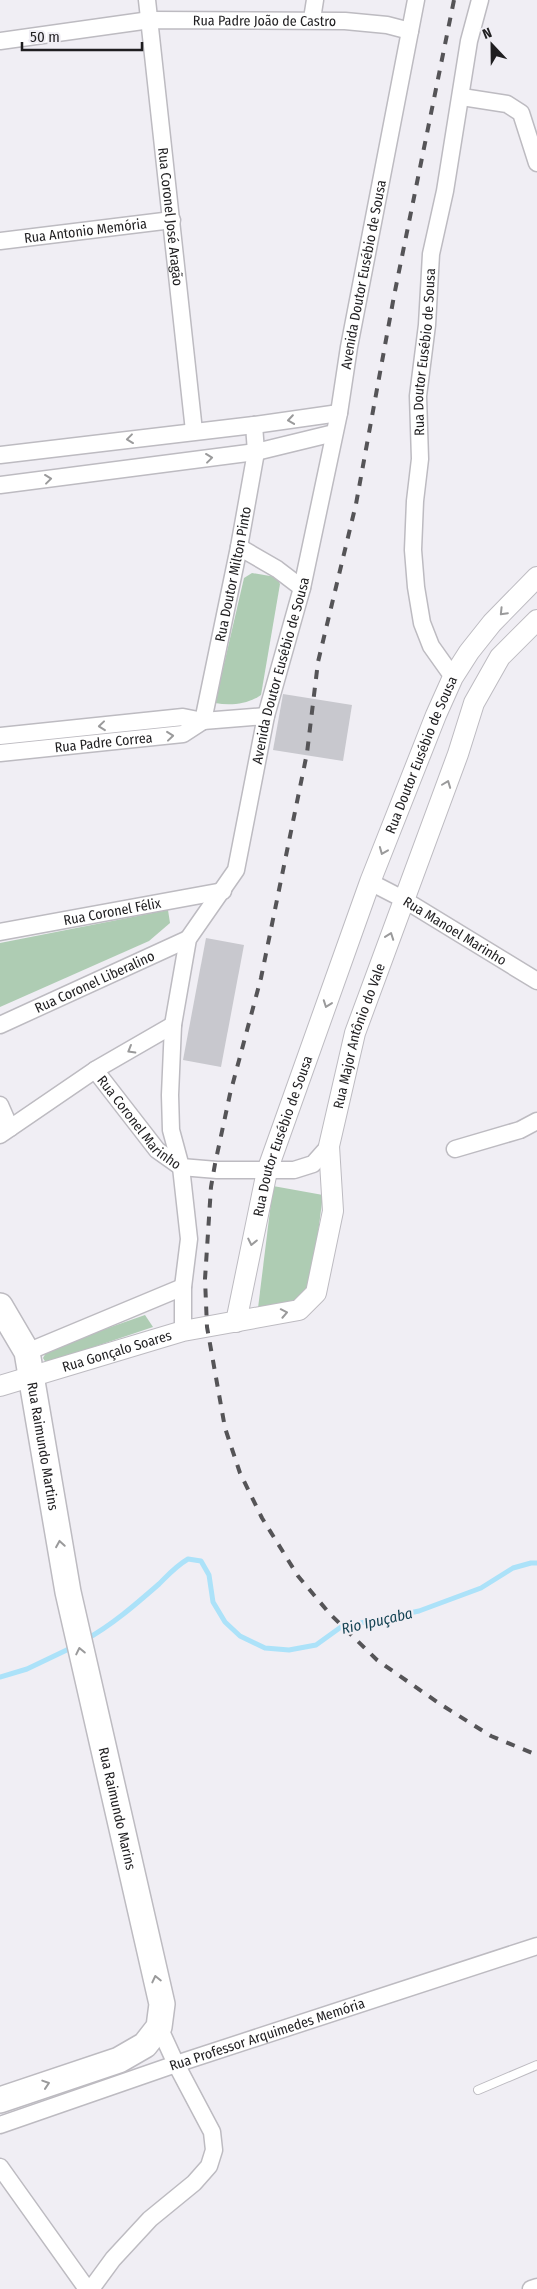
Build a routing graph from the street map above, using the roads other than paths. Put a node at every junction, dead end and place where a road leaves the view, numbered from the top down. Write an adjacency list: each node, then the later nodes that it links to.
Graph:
1 (147, 0): 5 (street, Rua Coronel José Aragão)
2 (315, 0): 6 (street)
3 (416, 0): 7 (street, Avenida Doutor Eusébio de Sousa)
4 (480, 0): 9 (street, Rua Doutor Eusébio de Sousa)
5 (150, 20): 6 (street, Rua Padre João de Castro); 8 (street, Rua Padre João de Castro); 11 (street, Rua Coronel José Aragão)
6 (312, 20): 7 (street, Rua Padre João de Castro)
7 (410, 31): 13 (street, Avenida Doutor Eusébio de Sousa)
8 (0, 41)
9 (462, 97): 10 (street); 24 (street, Rua Doutor Eusébio de Sousa)
10 (537, 164)
11 (172, 220): 12 (street, Rua Antonio Memória); 15 (street, Rua Coronel José Aragão)
12 (0, 241)
13 (339, 413): 14 (street, one-way to 14); 16 (street, Avenida Doutor Eusébio de Sousa)
14 (254, 425): 15 (street); 17 (street, Rua Doutor Milton Pinto)
15 (194, 431): 18 (street, one-way to 18)
16 (334, 432): 17 (street); 22 (street, Avenida Doutor Eusébio de Sousa)
17 (256, 452): 19 (street, one-way to 17); 20 (street, Rua Doutor Milton Pinto)
18 (0, 455)
19 (0, 485)
20 (239, 547): 22 (street); 26 (street, Rua Doutor Milton Pinto)
21 (537, 577): 24 (street, one-way to 24)
22 (302, 588): 25 (street, Avenida Doutor Eusébio de Sousa)
23 (537, 620): 31 (street, Rua Major Antônio do Vale, one-way to 23)
24 (453, 676): 29 (street, Rua Doutor Eusébio de Sousa, one-way to 29)
25 (266, 716): 26 (street, Rua Padre Correa); 30 (street, Avenida Doutor Eusébio de Sousa)
26 (203, 722): 27 (street, Rua Padre Correa, one-way to 27); 28 (street, Rua Padre Correa, one-way to 26)
27 (0, 736)
28 (0, 753)
29 (370, 882): 31 (street, Rua Manoel Marinho); 44 (street, Rua Doutor Eusébio de Sousa, one-way to 44)
30 (223, 891): 32 (street, Rua Coronel Félix); 33 (street, Avenida Doutor Eusébio de Sousa)
31 (403, 899): 34 (street, Rua Manoel Marinho); 41 (street, Rua Major Antônio do Vale, one-way to 31)
32 (0, 932)
33 (188, 939): 35 (street, Rua Coronel Liberalino); 36 (street, Avenida Doutor Eusébio de Sousa)
34 (537, 981)
35 (0, 1024)
36 (173, 1025): 37 (street, one-way to 37); 43 (street, Avenida Doutor Eusébio de Sousa)
37 (95, 1070): 40 (street); 43 (street, Rua Coronel Marinho)
38 (0, 1105): 40 (street)
39 (537, 1121): 42 (street)
40 (5, 1131)
41 (329, 1146): 44 (street, Rua Coronel Marinho); 47 (street, Rua Major Antônio do Vale, one-way to 41)
42 (455, 1149)
43 (181, 1166): 44 (street, Rua Coronel Marinho); 45 (street, Avenida Doutor Eusébio de Sousa)
44 (267, 1171): 47 (street, Rua Doutor Eusébio de Sousa, one-way to 47)
45 (183, 1287): 48 (street, Avenida Doutor Eusébio de Sousa); 49 (street, Rua Gonçalo Soares)
46 (0, 1306): 49 (main road, Rua Raimundo Martins)
47 (236, 1322): 48 (street, Rua Gonçalo Soares)
48 (183, 1331): 50 (street, Rua Gonçalo Soares)
49 (27, 1352): 50 (main road, Rua Raimundo Martins)
50 (32, 1378): 51 (street, Rua Gonçalo Soares); 52 (main road, Rua Raimundo Martins, one-way to 50)
51 (0, 1386)
52 (68, 1592): 54 (main road, Rua Raimundo Marins, one-way to 52)
53 (537, 1948): 55 (street, Rua Professor Arquimedes Memória)
54 (159, 2027): 55 (street); 58 (main road, one-way to 54)
55 (176, 2064): 59 (street, Rua Professor Arquimedes Memória); 62 (street)
56 (537, 2065): 57 (lane)
57 (478, 2090)
58 (0, 2100)
59 (0, 2125)
60 (0, 2167): 62 (street)
61 (537, 2287): 63 (street)
62 (89, 2289)
63 (531, 2289)

